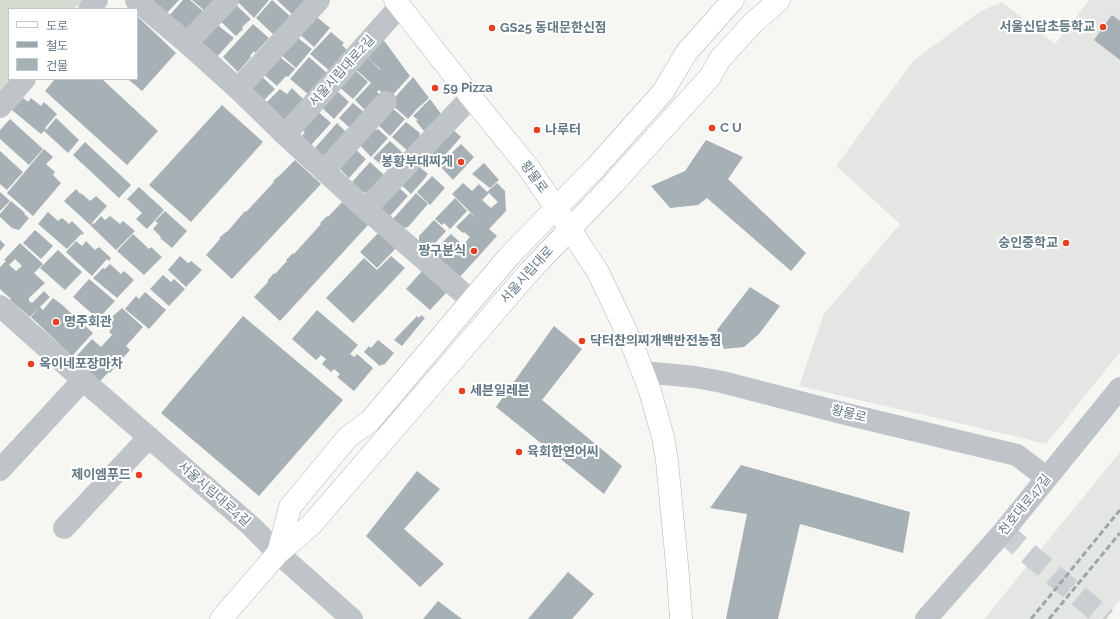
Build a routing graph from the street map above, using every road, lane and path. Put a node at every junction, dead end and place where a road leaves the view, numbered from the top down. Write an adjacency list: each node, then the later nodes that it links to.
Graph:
1 (98, 0): 8 (street)
2 (136, 0): 9 (street)
3 (228, 0): 9 (street)
4 (319, 0): 11 (street)
5 (733, 0): 17 (main road, 서울시립대로)
6 (779, 0): 19 (main road, 서울시립대로)
7 (398, 3): 12 (main road, 황물로); 15 (street, 서울시립대로2길)
8 (90, 8)
9 (187, 43): 11 (street)
10 (24, 80): 14 (street)
11 (238, 89): 15 (street)
12 (471, 97): 17 (main road, 황물로); 18 (street)
13 (386, 102): 16 (street)
14 (0, 107)
15 (285, 136): 16 (street)
16 (324, 171): 18 (street)
17 (556, 208): 19 (main road, 황물로); 20 (main road, 서울시립대로)
18 (366, 209): 20 (street)
19 (570, 229): 22 (main road, 황물로); 29 (main road, 서울시립대로)
20 (472, 301): 29 (main road, 서울시립대로)
21 (0, 306): 23 (street, 서울시립대로4길)
22 (643, 372): 27 (street, 황물로); 32 (main road, 황물로)
23 (83, 380): 25 (street, 서울시립대로4길); 26 (street)
24 (1120, 388): 27 (street, 천호대로47길)
25 (149, 437): 28 (street); 29 (street, 서울시립대로4길)
26 (0, 470)
27 (1046, 478): 33 (street, 천호대로47길)
28 (64, 528)
29 (278, 553): 30 (main road, 서울시립대로); 31 (street, 서울시립대로4길)
30 (220, 619)
31 (352, 619)
32 (681, 619)
33 (926, 619)

